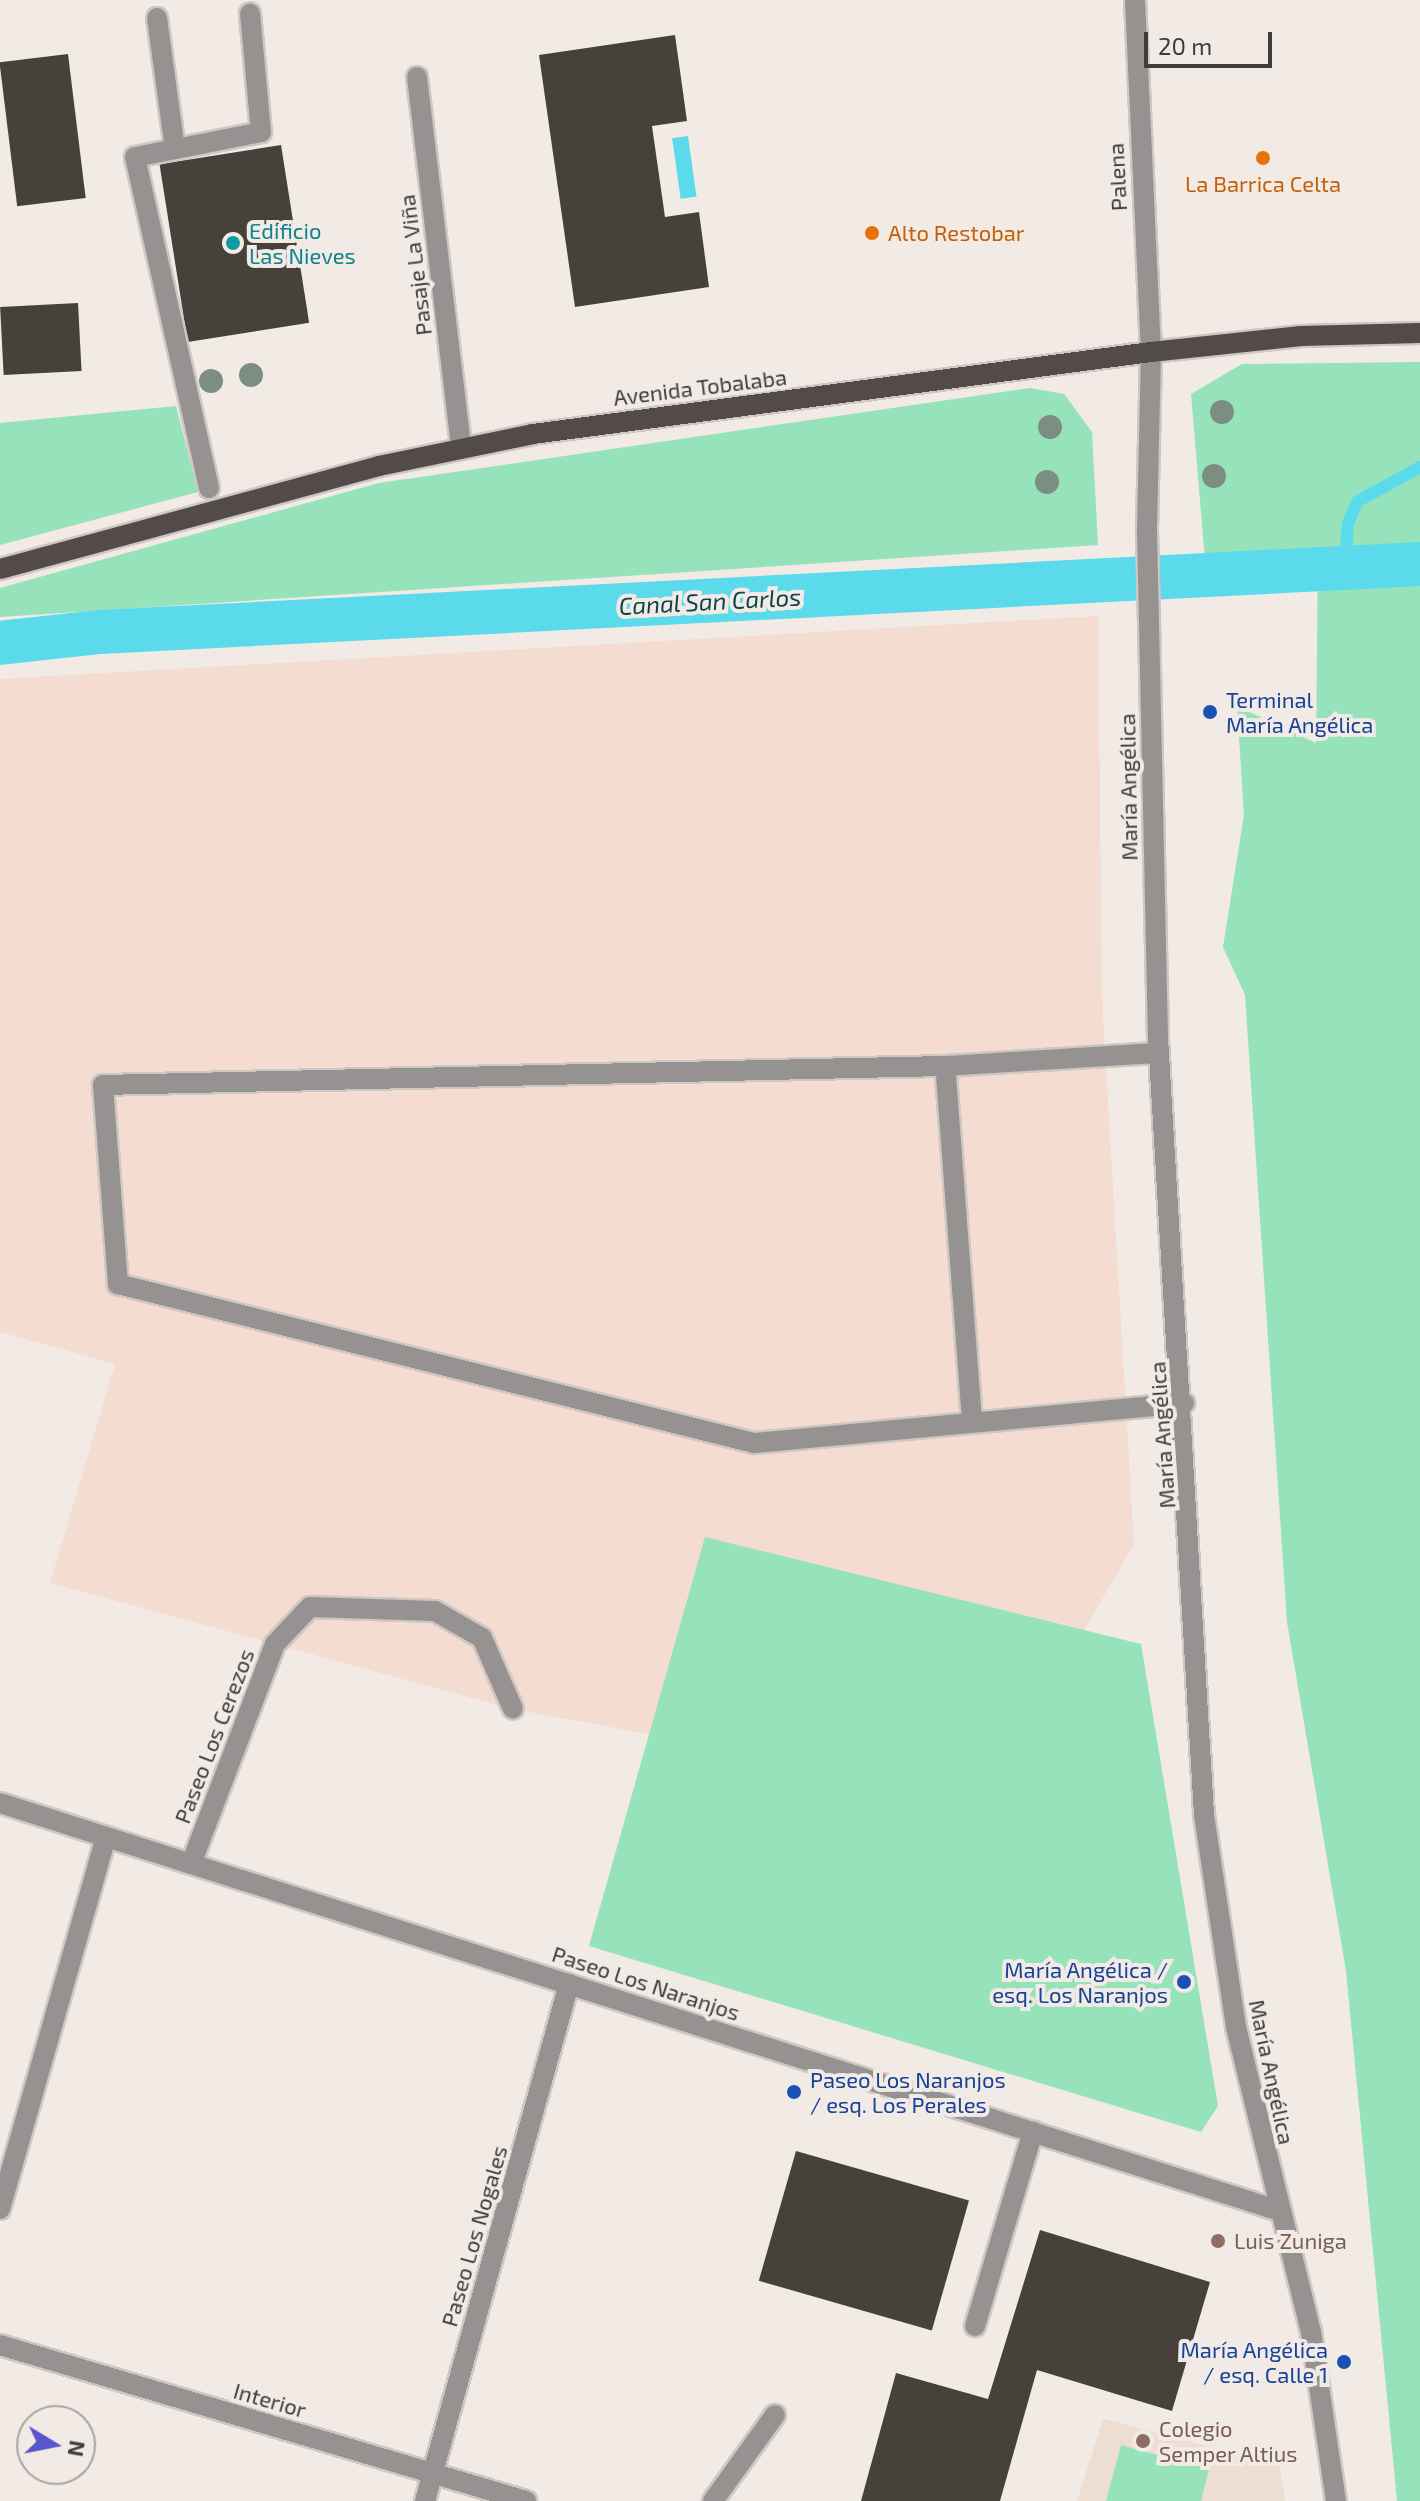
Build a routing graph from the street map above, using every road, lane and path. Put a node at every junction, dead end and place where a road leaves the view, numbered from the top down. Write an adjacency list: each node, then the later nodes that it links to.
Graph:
1 (1135, 0): 7 (street, Palena)
2 (250, 14): 5 (street)
3 (157, 18): 5 (street)
4 (417, 77): 8 (street, Pasaje La Viña)
5 (175, 149): 9 (street)
6 (1420, 333): 7 (main road, Avenida Tobalaba)
7 (1151, 352): 8 (main road, Avenida Tobalaba); 11 (street, María Angélica)
8 (461, 448): 10 (main road, Avenida Tobalaba)
9 (209, 488)
10 (0, 569)
11 (1159, 1053): 12 (street); 13 (street, María Angélica)
12 (945, 1066): 14 (street); 14 (street)
13 (1184, 1403): 14 (street); 22 (street, María Angélica)
14 (972, 1421)
15 (513, 1709): 18 (street, Paseo Los Cerezos)
16 (0, 1803): 17 (street, Paseo Los Naranjos)
17 (106, 1837): 18 (street, Paseo Los Naranjos); 21 (street)
18 (191, 1864): 19 (street, Paseo Los Naranjos)
19 (569, 1984): 20 (street, Paseo Los Naranjos); 26 (street, Paseo Los Nogales)
20 (1033, 2131): 22 (street, Paseo Los Naranjos); 23 (street)
21 (0, 2209)
22 (1277, 2210): 30 (street, María Angélica)
23 (975, 2326)
24 (0, 2345): 26 (street, Interior)
25 (775, 2415): 29 (street)
26 (433, 2473): 27 (street, Paseo Los Nogales); 28 (street, Interior)
27 (425, 2501)
28 (526, 2501)
29 (713, 2501)
30 (1336, 2501)

